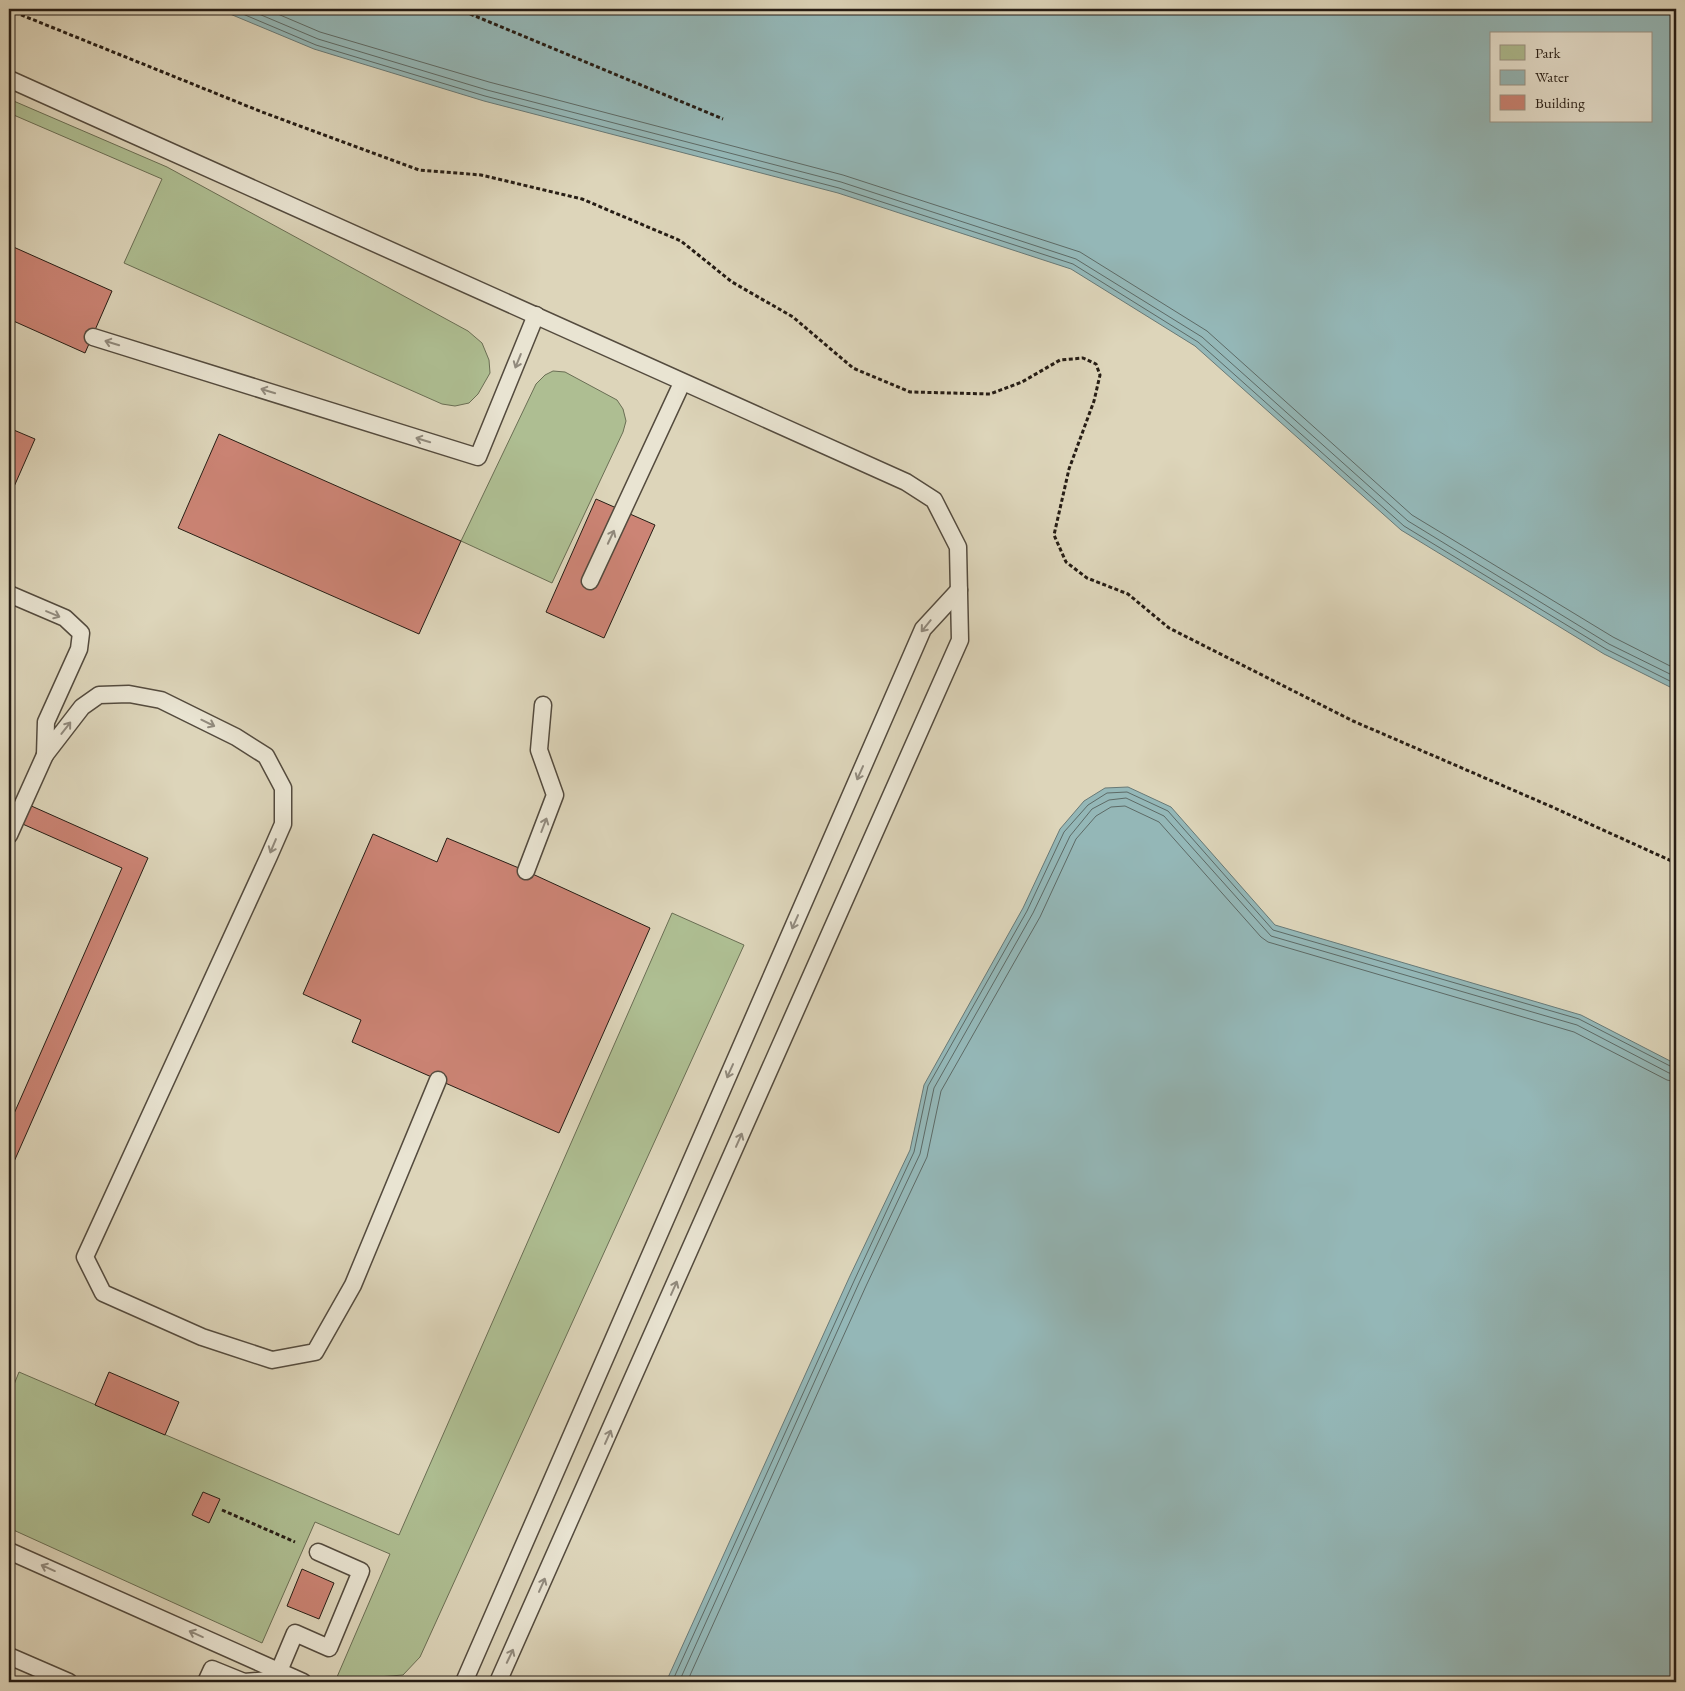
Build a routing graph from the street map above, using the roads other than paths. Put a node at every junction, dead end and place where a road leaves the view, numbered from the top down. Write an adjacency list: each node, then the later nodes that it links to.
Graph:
1 (9, 78): 2 (lane)
2 (536, 316): 3 (lane, one-way to 3); 4 (lane)
3 (93, 336)
4 (682, 383): 5 (lane, one-way to 4); 6 (lane)
5 (590, 581)
6 (959, 590): 21 (lane, one-way to 21); 22 (lane, one-way to 6)
7 (9, 594): 9 (lane, one-way to 9)
8 (543, 705): 11 (lane, one-way to 8)
9 (45, 755): 10 (lane); 12 (lane, one-way to 12)
10 (9, 835)
11 (526, 871)
12 (438, 1080)
13 (9, 1550): 15 (lane, one-way to 13)
14 (318, 1552): 18 (lane)
15 (222, 1646): 17 (lane); 18 (lane)
16 (9, 1656): 19 (lane)
17 (209, 1675): 20 (lane)
18 (292, 1678): 20 (lane)
19 (69, 1682)
20 (244, 1682)
21 (464, 1682)
22 (498, 1682)

